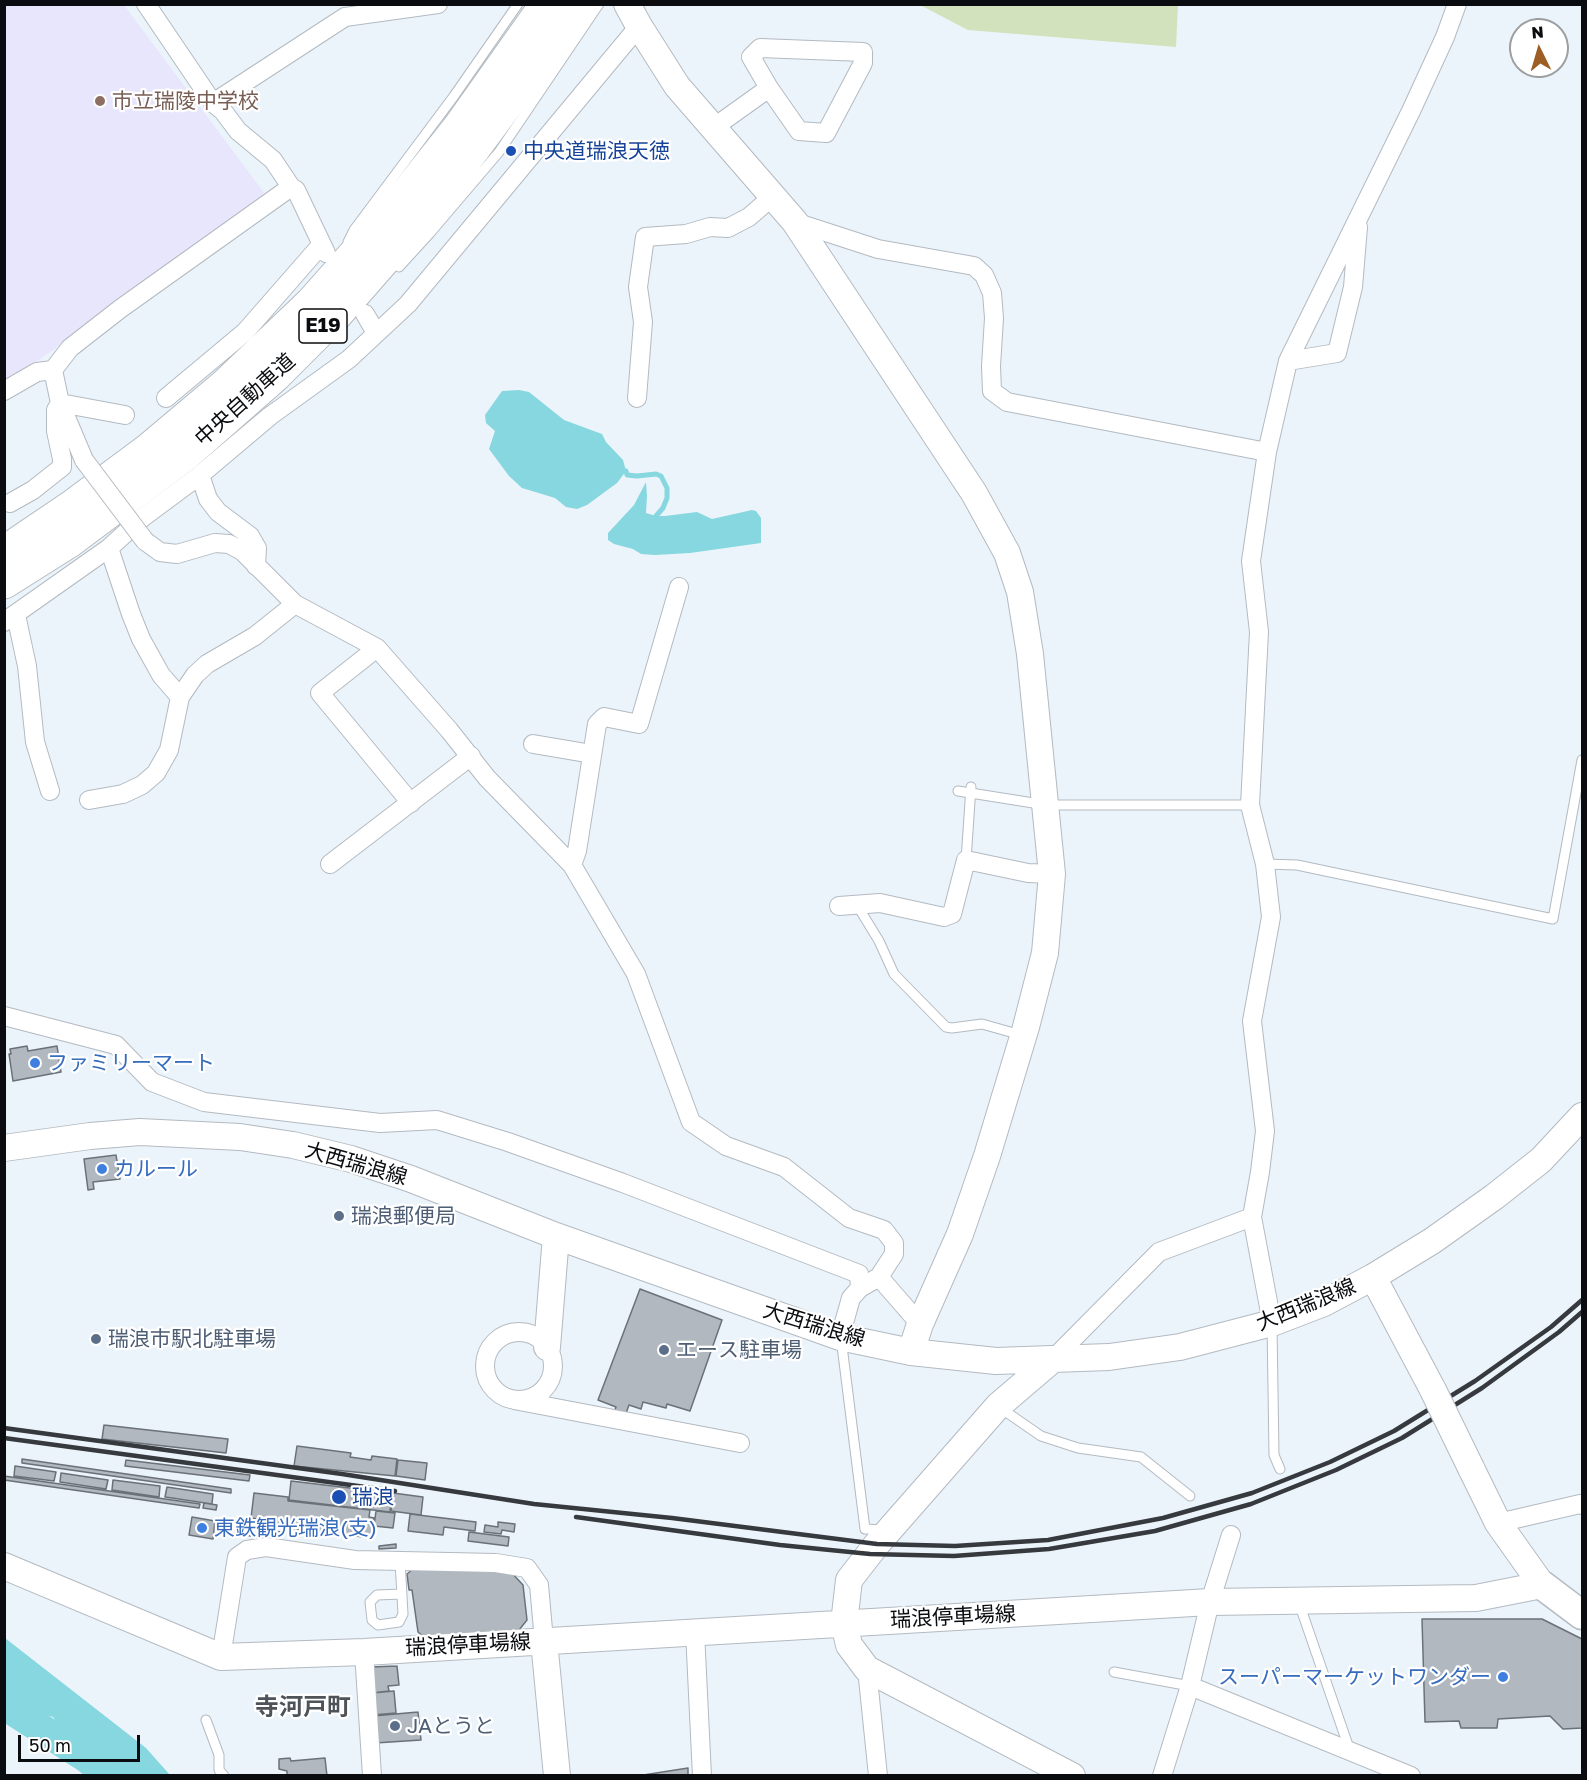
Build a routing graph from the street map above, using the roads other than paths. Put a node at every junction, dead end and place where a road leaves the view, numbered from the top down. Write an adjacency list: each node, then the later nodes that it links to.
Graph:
1 (146, 4): 10 (street)
2 (438, 4): 10 (street)
3 (518, 4): 16 (lane)
4 (547, 4): 19 (highway, 中央自動車道 / E19)
5 (576, 4): 21 (highway, 中央自動車道 / E19)
6 (598, 4): 18 (lane)
7 (1457, 4): 14 (street)
8 (633, 15): 11 (street); 22 (street)
9 (769, 88): 9 (street); 11 (street)
10 (213, 103): 12 (street)
11 (714, 128): 13 (street)
12 (291, 187): 17 (street); 24 (street)
13 (772, 197): 15 (street); 27 (street)
14 (1359, 215): 23 (street); 23 (street)
15 (795, 222): 30 (street); 51 (street)
16 (345, 248)
17 (329, 252): 19 (lane); 26 (street)
18 (389, 277)
19 (320, 294): 34 (highway, 中央自動車道 / E19)
20 (365, 309): 21 (lane); 22 (street)
21 (321, 328): 36 (highway, 中央自動車道 / E19)
22 (376, 333): 31 (street)
23 (1288, 361): 30 (street)
24 (53, 370): 25 (street); 28 (street)
25 (4, 391)
26 (166, 398)
27 (637, 398)
28 (60, 403): 29 (street); 32 (street); 35 (street, bridge)
29 (125, 415)
30 (1267, 452): 52 (street)
31 (200, 475): 33 (street); 35 (street)
32 (10, 503)
33 (109, 548): 39 (street); 41 (street)
34 (4, 552)
35 (256, 566): 38 (street)
36 (4, 582)
37 (679, 587): 43 (street)
38 (295, 604): 40 (street); 41 (street)
39 (10, 618): 46 (street)
40 (377, 648): 44 (street); 50 (street)
41 (180, 697): 49 (street)
42 (533, 744): 43 (street)
43 (592, 754): 56 (street)
44 (471, 756): 50 (street); 56 (street)
45 (1582, 760): 55 (lane)
46 (50, 790)
47 (958, 791): 48 (lane)
48 (971, 791): 51 (lane); 53 (lane)
49 (89, 800)
50 (411, 803): 54 (street)
51 (1046, 805): 52 (lane); 57 (street)
52 (1250, 805): 55 (street)
53 (966, 860): 57 (street); 58 (street)
54 (330, 864)
55 (1265, 864): 65 (street)
56 (572, 866): 67 (street)
57 (1052, 874): 60 (street)
58 (848, 905): 60 (lane)
59 (4, 1016): 61 (street)
60 (1023, 1036): 70 (street)
61 (294, 1112): 63 (street); 69 (street)
62 (1582, 1116): 68 (street, 大西瑞浪線)
63 (293, 1145): 64 (street, 大西瑞浪線); 66 (street, 大西瑞浪線)
64 (4, 1148)
65 (1251, 1217): 71 (street); 75 (street)
66 (556, 1236): 72 (street, 大西瑞浪線); 73 (street)
67 (879, 1277): 69 (street); 70 (street)
68 (1373, 1277): 71 (street, 大西瑞浪線); 82 (street, bridge)
69 (860, 1288): 72 (street)
70 (920, 1323): 74 (street)
71 (1272, 1323): 75 (street, 大西瑞浪線); 79 (lane)
72 (840, 1337): 74 (street, 大西瑞浪線); 83 (lane)
73 (547, 1347): 76 (street); 76 (street)
74 (911, 1352): 75 (street, 大西瑞浪線)
75 (1053, 1359): 77 (street)
76 (514, 1400): 78 (street)
77 (998, 1406): 80 (lane); 83 (street)
78 (740, 1443)
79 (1280, 1468)
80 (1190, 1496)
81 (1582, 1505): 82 (street)
82 (1498, 1523): 87 (street)
83 (890, 1530): 92 (street)
84 (1231, 1534): 90 (street)
85 (400, 1561): 88 (lane); 94 (street); 96 (street)
86 (4, 1566): 96 (street)
87 (1542, 1585): 89 (street, 瑞浪停車場線); 91 (main road)
88 (402, 1594)
89 (1298, 1601): 90 (street, 瑞浪停車場線); 101 (lane)
90 (1210, 1602): 92 (street, 瑞浪停車場線); 99 (street)
91 (1582, 1615)
92 (844, 1623): 93 (street, 瑞浪停車場線); 97 (street)
93 (694, 1632): 94 (street, 瑞浪停車場線); 105 (street)
94 (544, 1641): 95 (street, 瑞浪停車場線); 104 (street)
95 (364, 1652): 96 (street, 瑞浪停車場線); 103 (street)
96 (222, 1658)
97 (867, 1669): 106 (street); 107 (street)
98 (1114, 1672): 99 (lane)
99 (1190, 1686): 101 (street); 108 (street)
100 (206, 1720): 102 (lane)
101 (1350, 1751): 109 (street)
102 (224, 1776)
103 (372, 1776)
104 (556, 1776)
105 (702, 1776)
106 (878, 1776)
107 (1072, 1776)
108 (1162, 1776)
109 (1412, 1776)

